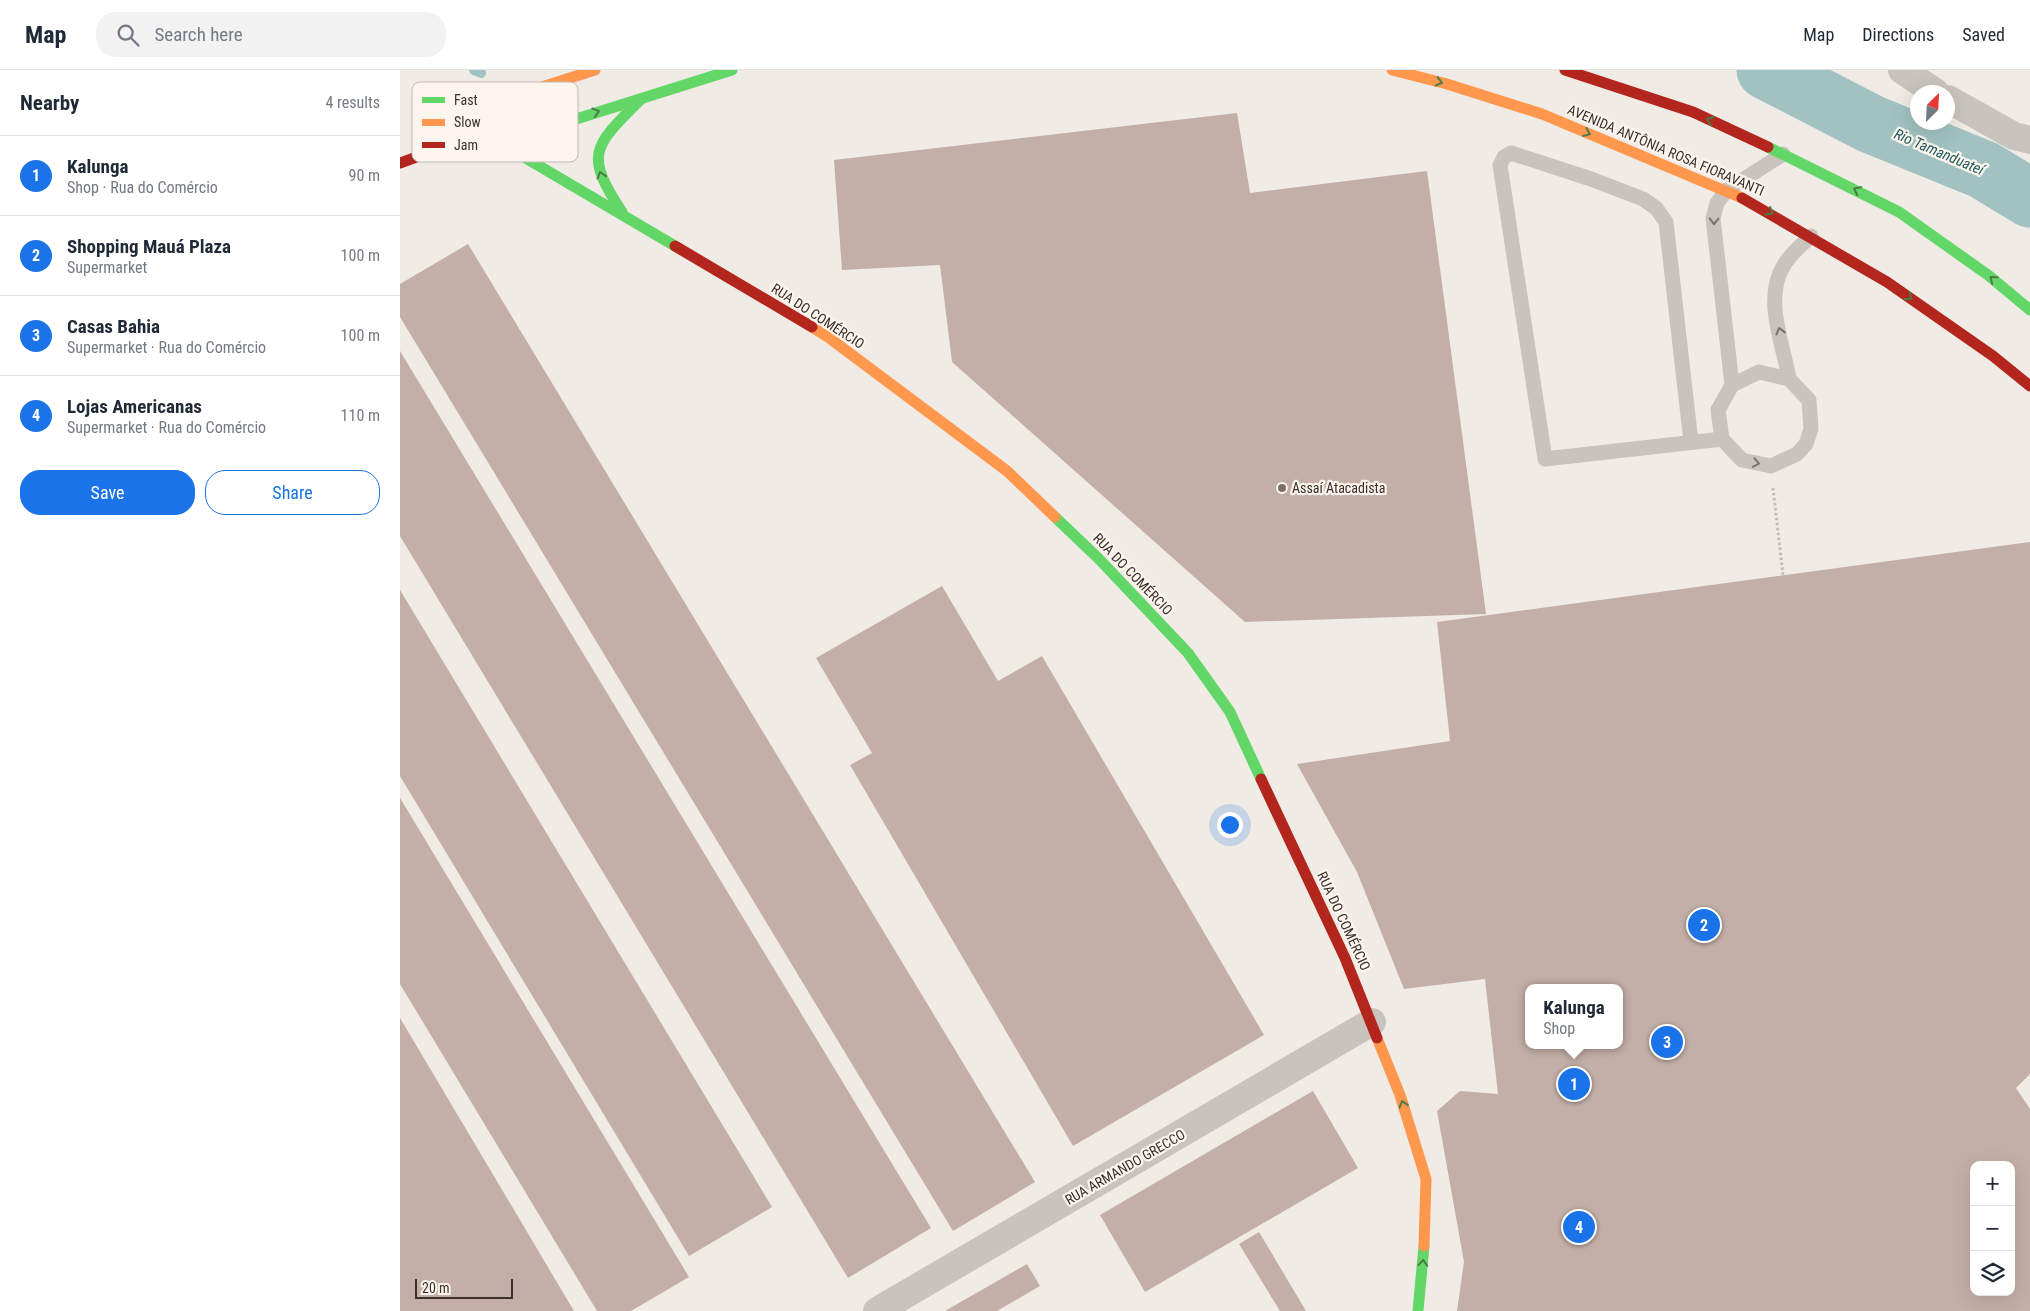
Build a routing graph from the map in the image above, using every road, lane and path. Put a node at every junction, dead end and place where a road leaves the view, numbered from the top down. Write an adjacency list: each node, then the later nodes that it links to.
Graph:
1 (594, 70): 6 (main road)
2 (732, 70): 8 (main road)
3 (1392, 70): 16 (main road, AVENIDA ANTÔNIA ROSA FIORAVANTI, one-way to 16)
4 (1565, 70): 12 (main road, one-way to 4)
5 (1902, 70): 7 (street)
6 (557, 82)
7 (1924, 85)
8 (642, 98): 10 (main road, one-way to 8); 17 (main road, one-way to 8)
9 (1955, 103): 11 (street)
10 (578, 118)
11 (2030, 140)
12 (1783, 154): 16 (lane); 19 (main road, one-way to 12)
13 (412, 159): 15 (main road)
14 (532, 162): 17 (main road, RUA DO COMÉRCIO)
15 (400, 163)
16 (1727, 190): 18 (main road, AVENIDA ANTÔNIA ROSA FIORAVANTI, one-way to 18); 21 (lane, one-way to 21)
17 (625, 217): 27 (main road, RUA DO COMÉRCIO)
18 (1811, 236): 20 (lane, one-way to 18); 22 (main road, AVENIDA ANTÔNIA ROSA FIORAVANTI, one-way to 22)
19 (2030, 310)
20 (1789, 378): 21 (lane); 25 (lane)
21 (1732, 385): 23 (lane)
22 (2030, 386)
23 (1722, 439): 24 (lane); 25 (lane, one-way to 25)
24 (1692, 442): 24 (lane)
25 (1771, 466): 26 (path)
26 (1783, 575)
27 (1372, 1022): 28 (street, RUA ARMANDO GRECCO); 29 (main road, RUA DO COMÉRCIO, one-way to 27)
28 (877, 1311)
29 (1418, 1311)

